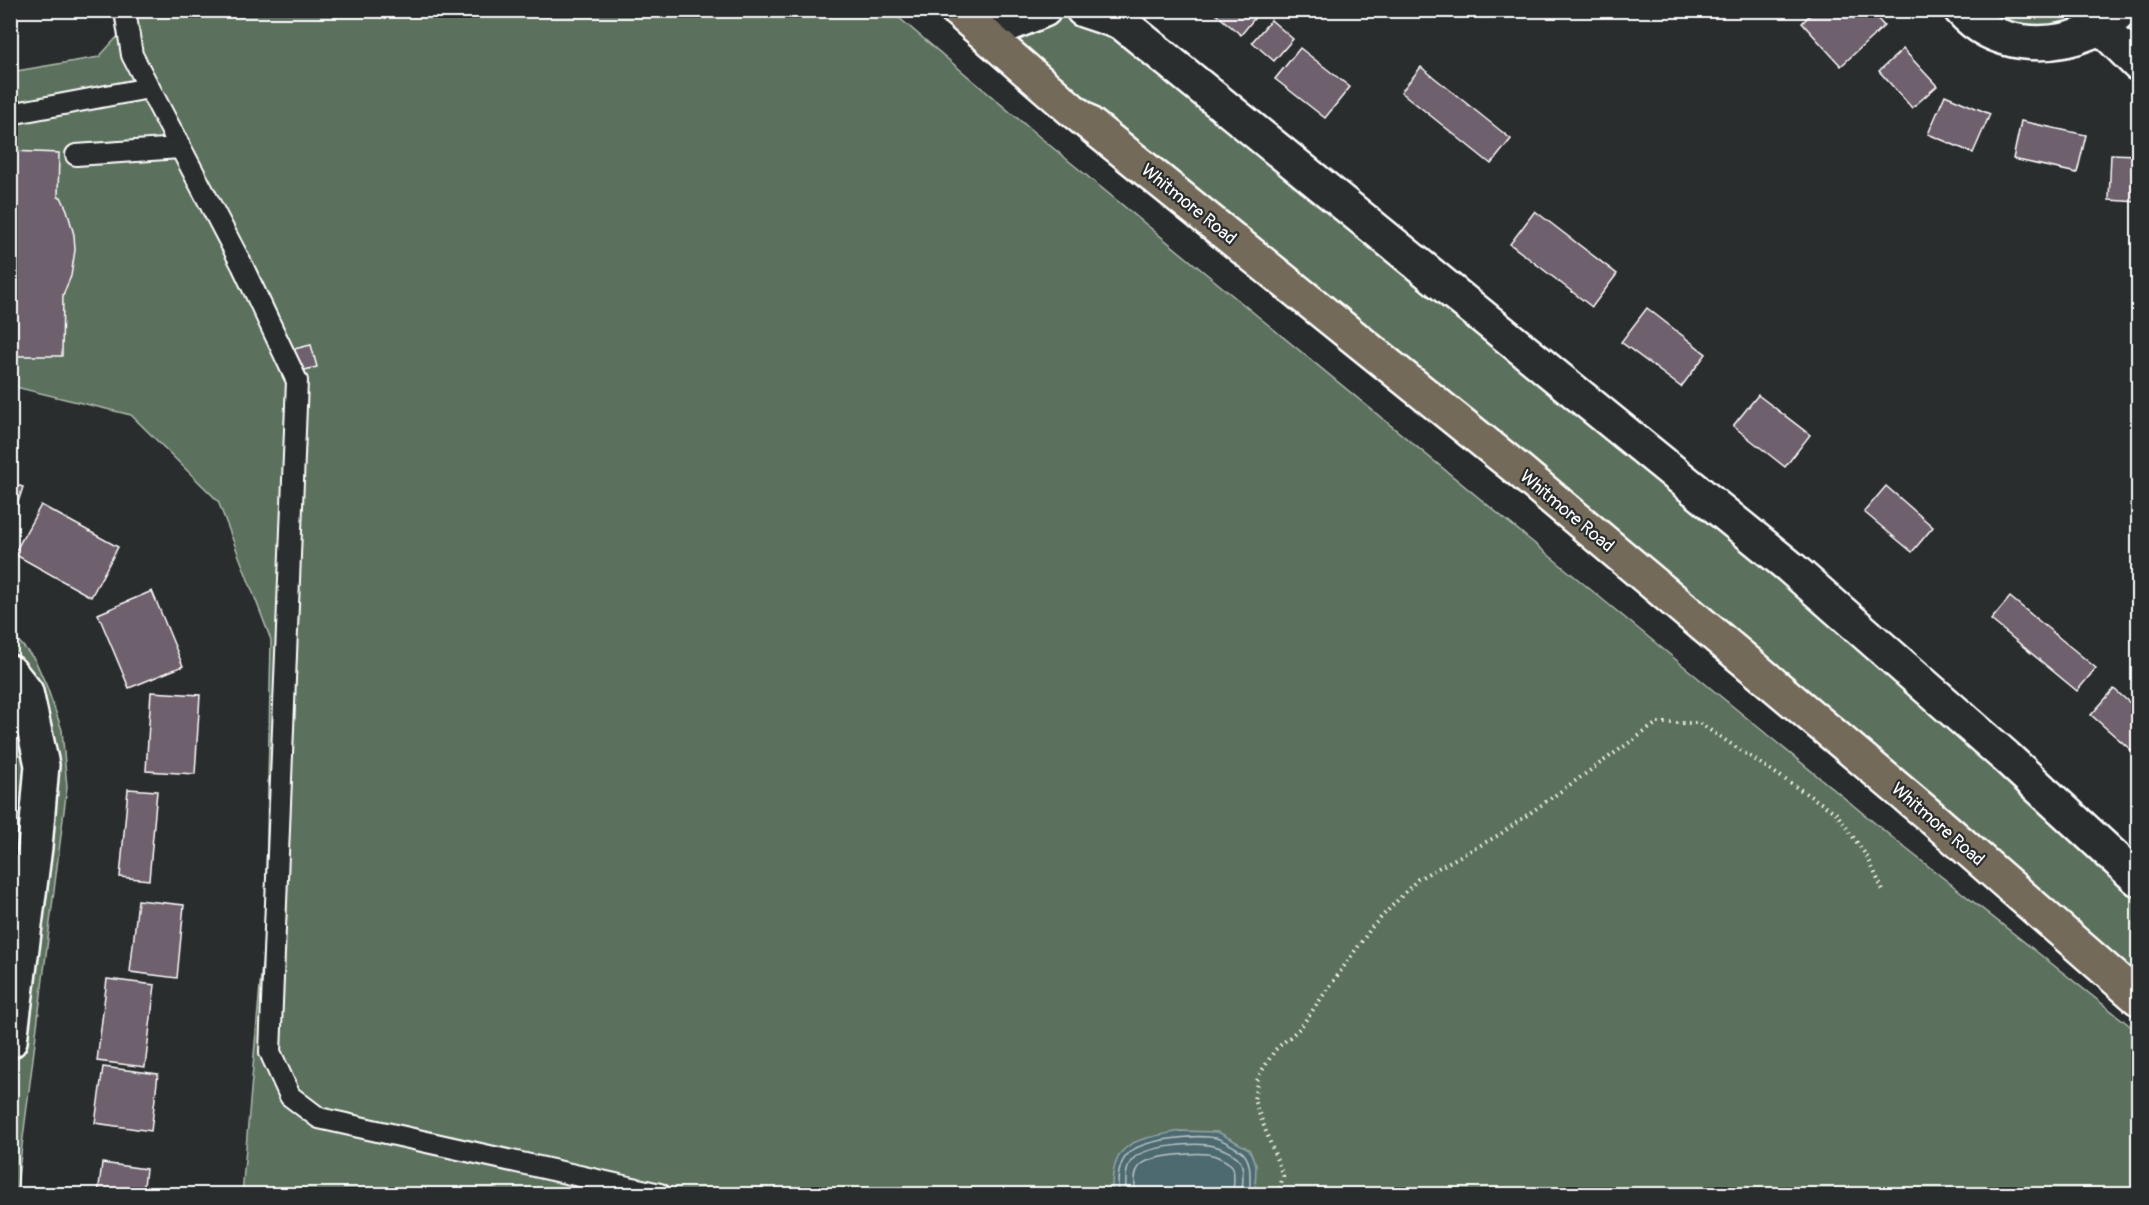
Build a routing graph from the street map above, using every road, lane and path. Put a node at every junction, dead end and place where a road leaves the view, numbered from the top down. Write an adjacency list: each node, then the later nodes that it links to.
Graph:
1 (125, 10): 9 (lane)
2 (957, 10): 7 (highway, Whitmore Road)
3 (1044, 10): 7 (street)
4 (1083, 10): 14 (street)
5 (1961, 10): 6 (street)
6 (2111, 19): 8 (street)
7 (986, 34): 16 (highway, Whitmore Road)
8 (2139, 64)
9 (149, 88): 10 (lane); 11 (lane)
10 (10, 114)
11 (180, 148): 12 (lane); 18 (lane)
12 (76, 155)
13 (10, 672): 17 (street)
14 (2139, 879)
15 (1883, 891): 19 (path)
16 (2139, 999)
17 (10, 1041)
18 (660, 1194)
19 (1278, 1194)

